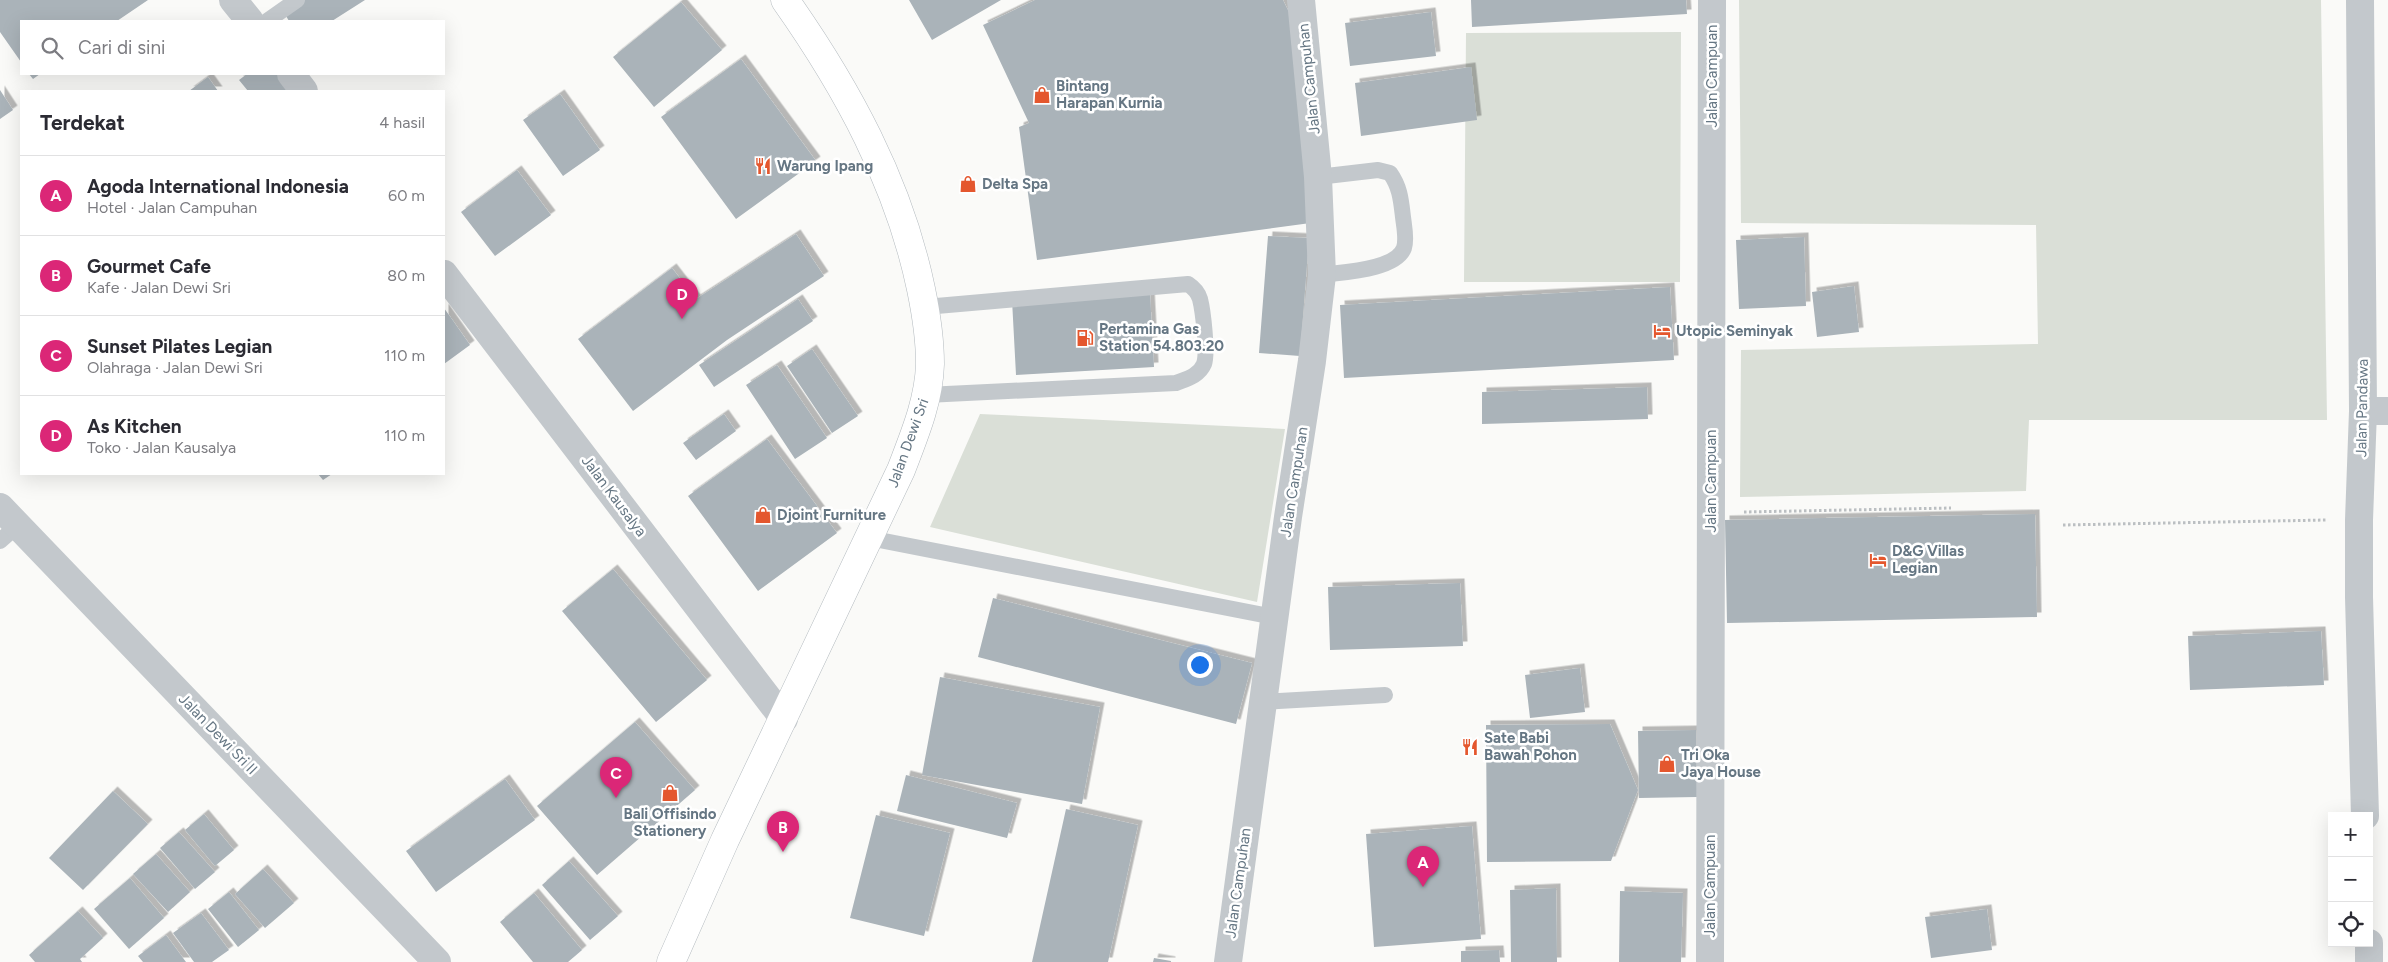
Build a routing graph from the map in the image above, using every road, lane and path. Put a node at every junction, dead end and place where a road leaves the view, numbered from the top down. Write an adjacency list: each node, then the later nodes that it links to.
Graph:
1 (233, 0): 7 (street)
2 (297, 0): 8 (lane)
3 (785, 0): 14 (street, Jalan Dewi Sri)
4 (1301, 0): 11 (street, Jalan Campuhan)
5 (1712, 0): 18 (street, Jalan Campuan)
6 (2360, 0): 16 (street, Jalan Pandawa)
7 (249, 20)
8 (267, 20)
9 (292, 75): 10 (street)
10 (303, 90)
11 (1318, 177): 13 (street, Jalan Campuhan); 13 (lane)
12 (445, 275): 26 (street, Jalan Kausalya)
13 (1322, 275): 23 (street, Jalan Campuhan)
14 (925, 307): 15 (street, Jalan Dewi Sri); 15 (lane)
15 (926, 395): 22 (street, Jalan Dewi Sri)
16 (2375, 411): 19 (street, Jalan Pandawa)
17 (1951, 508): 18 (path)
18 (1711, 513): 32 (street, Jalan Campuan)
19 (2359, 520): 21 (path); 27 (street, Jalan Pandawa)
20 (6, 524): 29 (street, Jalan Dewi Sri II)
21 (2063, 525)
22 (869, 538): 23 (lane); 26 (street, Jalan Dewi Sri)
23 (1274, 617): 25 (street, Jalan Campuhan)
24 (1385, 695): 25 (lane)
25 (1262, 702): 31 (street, Jalan Campuhan)
26 (784, 719): 30 (street, Jalan Dewi Sri)
27 (2365, 812)
28 (2369, 947): 33 (street)
29 (437, 962)
30 (671, 962)
31 (1228, 962)
32 (1710, 962)
33 (2369, 962)

